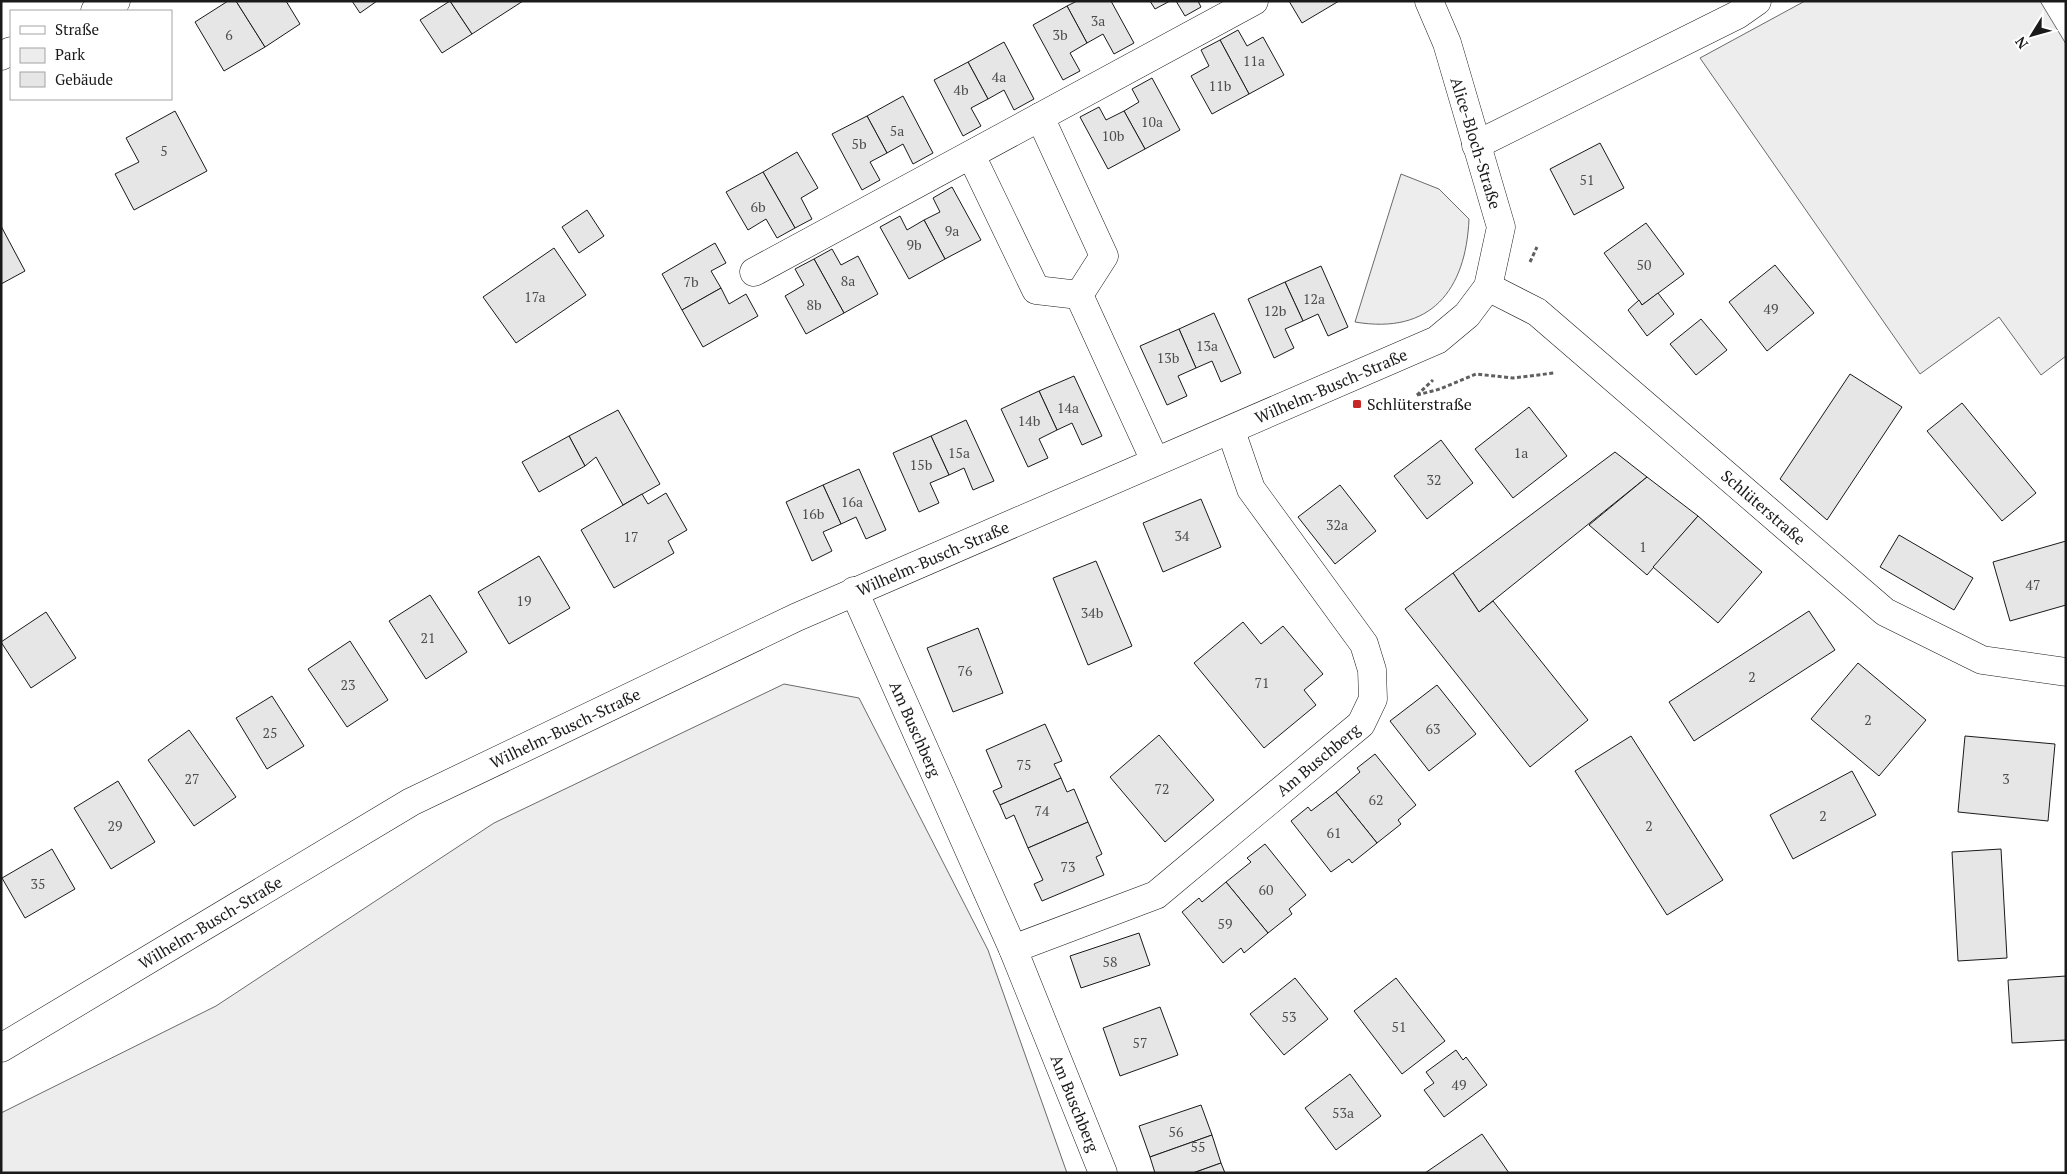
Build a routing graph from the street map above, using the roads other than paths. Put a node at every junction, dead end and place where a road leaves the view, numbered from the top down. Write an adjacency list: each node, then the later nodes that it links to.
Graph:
1 (116, 1): 5 (street)
2 (1254, 1): 6 (street)
3 (1429, 1): 7 (street, Alice-Bloch-Straße)
4 (1757, 1): 7 (street)
5 (97, 10)
6 (1040, 117): 8 (street); 11 (street)
7 (1476, 145): 10 (street, Alice-Bloch-Straße)
8 (971, 155): 9 (street); 11 (street)
9 (754, 272)
10 (1488, 287): 12 (street, Wilhelm-Busch-Straße); 15 (street, Schlüterstraße)
11 (1080, 295): 13 (street)
12 (1231, 431): 13 (street, Wilhelm-Busch-Straße); 16 (street, Am Buschberg)
13 (1156, 461): 14 (street, Wilhelm-Busch-Straße)
14 (854, 592): 16 (street, Am Buschberg); 17 (street, Wilhelm-Busch-Straße)
15 (2066, 672)
16 (1013, 949): 18 (street, Am Buschberg)
17 (1, 1048)
18 (1103, 1173)

